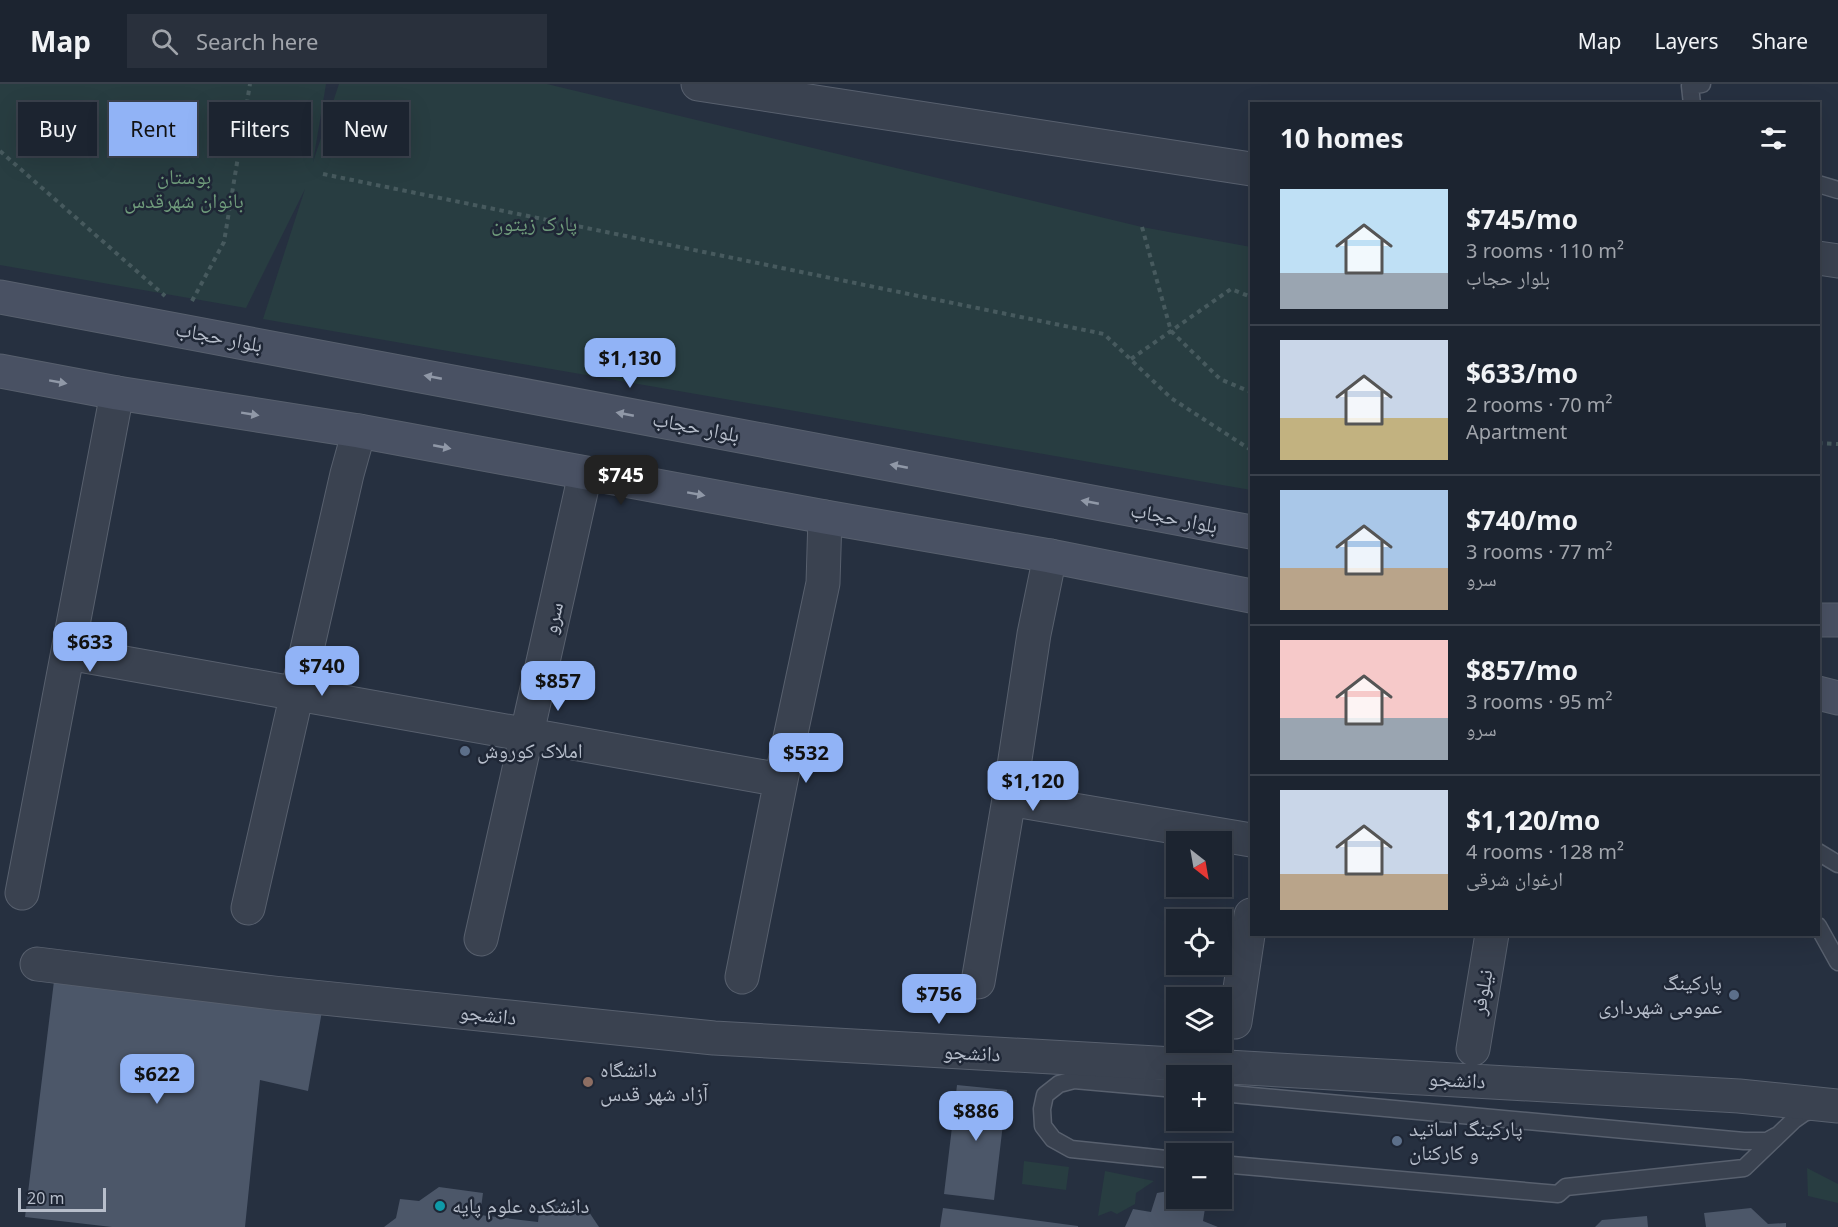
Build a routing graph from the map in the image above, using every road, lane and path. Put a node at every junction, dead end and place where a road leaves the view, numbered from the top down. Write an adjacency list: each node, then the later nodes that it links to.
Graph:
1 (250, 84): 15 (path)
2 (698, 84): 6 (street)
3 (1702, 84): 4 (lane)
4 (1692, 102)
5 (0, 151): 15 (path)
6 (1250, 169)
7 (323, 174): 17 (path)
8 (1820, 185): 9 (lane)
9 (1838, 190)
10 (1142, 227): 16 (path)
11 (1820, 258): 12 (street)
12 (1838, 261)
13 (0, 297): 15 (main road, بلوار حجاب)
14 (1250, 297): 16 (path)
15 (188, 322): 27 (main road, بلوار حجاب, one-way to 15)
16 (1171, 331): 17 (path); 19 (path)
17 (1131, 359): 24 (path)
18 (0, 371): 20 (main road, one-way to 20)
19 (1250, 392)
20 (117, 393): 21 (main road, one-way to 21); 32 (street)
21 (359, 431): 25 (main road, one-way to 25); 33 (street)
22 (1820, 443): 23 (path)
23 (1838, 444)
24 (1250, 449)
25 (585, 474): 26 (main road, one-way to 26); 36 (street, سرو)
26 (825, 518): 28 (main road); 37 (street)
27 (1250, 532)
28 (1050, 556): 29 (main road); 38 (street)
29 (1250, 596)
30 (1820, 620): 31 (main road)
31 (1838, 620)
32 (68, 653): 33 (street); 42 (street)
33 (297, 694): 36 (street); 43 (street)
34 (1820, 694): 35 (main road)
35 (1838, 698)
36 (527, 736): 37 (street); 47 (street, سرو)
37 (781, 780): 50 (street)
38 (1010, 799): 39 (street); 51 (street)
39 (1250, 840)
40 (1820, 853): 41 (lane)
41 (1838, 864)
42 (22, 893)
43 (248, 908)
44 (1250, 922): 52 (street)
45 (1820, 930): 48 (lane)
46 (1492, 936): 53 (street, نیلوفر)
47 (481, 939)
48 (1838, 962)
49 (37, 964): 56 (street, دانشجو)
50 (742, 977)
51 (978, 982)
52 (1235, 1022)
53 (1473, 1049)
54 (1166, 1088): 58 (lane)
55 (1232, 1095): 57 (lane)
56 (1835, 1106): 57 (lane)
57 (1785, 1131): 59 (lane)
58 (1166, 1159)
59 (1232, 1165)

